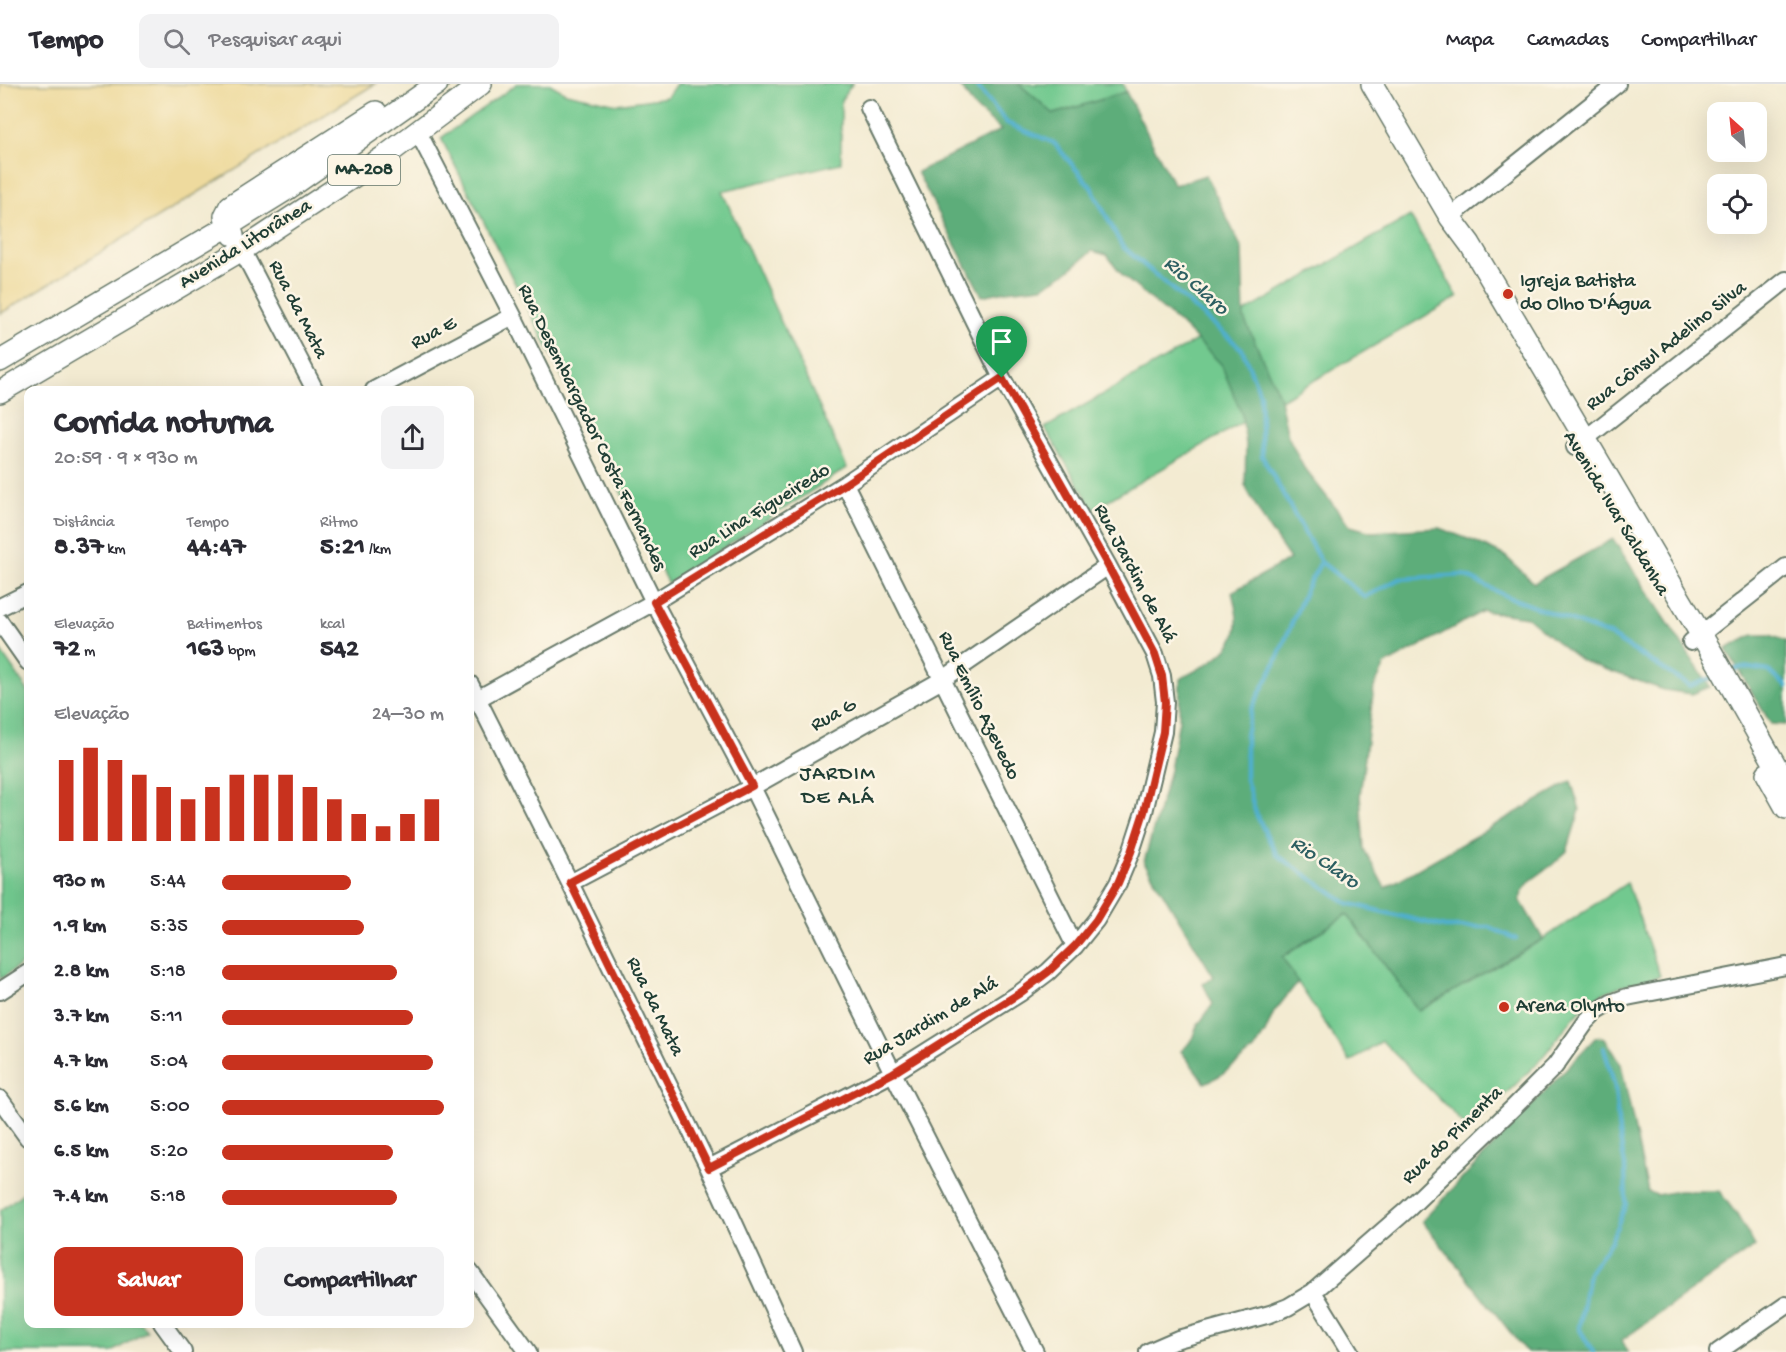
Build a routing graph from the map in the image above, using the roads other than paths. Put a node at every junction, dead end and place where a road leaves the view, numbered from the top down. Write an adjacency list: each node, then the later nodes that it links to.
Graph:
1 (429, 84): 9 (main road)
2 (437, 84): 9 (main road, Avenida Litorânea / MA-208)
3 (481, 84): 7 (main road, Avenida Litorânea / MA-208)
4 (1372, 84): 8 (main road, Avenida Ivar Saldanha)
5 (1617, 84): 8 (street)
6 (869, 108): 14 (street, Rua Jardim de Alá)
7 (418, 132): 10 (main road, Avenida Litorânea / MA-208); 12 (street, Rua Desembargador Costa Fernandes)
8 (1450, 217): 18 (main road, Avenida Ivar Saldanha)
9 (228, 226): 10 (main road); 13 (main road, Avenida Litorânea / MA-208)
10 (242, 250): 15 (street, Rua da Mata); 17 (main road, Avenida Litorânea / MA-208)
11 (1786, 280): 18 (street, Rua Cônsul Adelino Silva)
12 (513, 316): 16 (street, Rua E); 23 (street, Rua Desembargador Costa Fernandes)
13 (0, 361)
14 (1002, 378): 19 (street, Rua Lina Figueiredo); 20 (street, Rua Jardim de Alá)
15 (313, 386)
16 (382, 386)
17 (0, 392)
18 (1580, 443): 25 (main road, Avenida Ivar Saldanha)
19 (845, 484): 23 (street, Rua Lina Figueiredo); 27 (street, Rua Emílio Azevedo)
20 (1108, 566): 27 (street, Rua G); 35 (street, Rua Jardim de Alá)
21 (1786, 567): 25 (street)
22 (24, 596): 24 (street)
23 (654, 602): 28 (street, Rua Lina Figueiredo); 32 (street, Rua Desembargador Costa Fernandes)
24 (0, 612): 26 (street)
25 (1696, 638): 29 (main road, Avenida Ivar Saldanha)
26 (24, 655)
27 (942, 680): 32 (street, Rua G); 35 (street, Rua Emílio Azevedo)
28 (474, 695)
29 (1729, 696): 31 (main road, Avenida Ivar Saldanha); 33 (main road, Avenida Ivar Saldanha)
30 (474, 700): 34 (street, Rua da Mata)
31 (1786, 784)
32 (752, 786): 34 (street, Rua G); 39 (street, Rua Desembargador Costa Fernandes)
33 (1786, 808)
34 (570, 882): 42 (street, Rua da Mata)
35 (1075, 946): 39 (street, Rua Jardim de Alá)
36 (1786, 966): 44 (street, Rua do Pimenta)
37 (24, 976): 38 (street)
38 (0, 991)
39 (893, 1073): 42 (street, Rua Jardim de Alá); 51 (street, Rua Desembargador Costa Fernandes)
40 (0, 1099): 41 (street)
41 (24, 1132)
42 (709, 1168): 50 (street, Rua da Mata)
43 (474, 1278): 49 (street)
44 (1313, 1292): 47 (street, Rua do Pimenta); 52 (street)
45 (1786, 1305): 53 (street)
46 (166, 1328): 48 (street)
47 (1151, 1351)
48 (183, 1352)
49 (528, 1352)
50 (793, 1352)
51 (1035, 1352)
52 (1350, 1352)
53 (1718, 1352)

